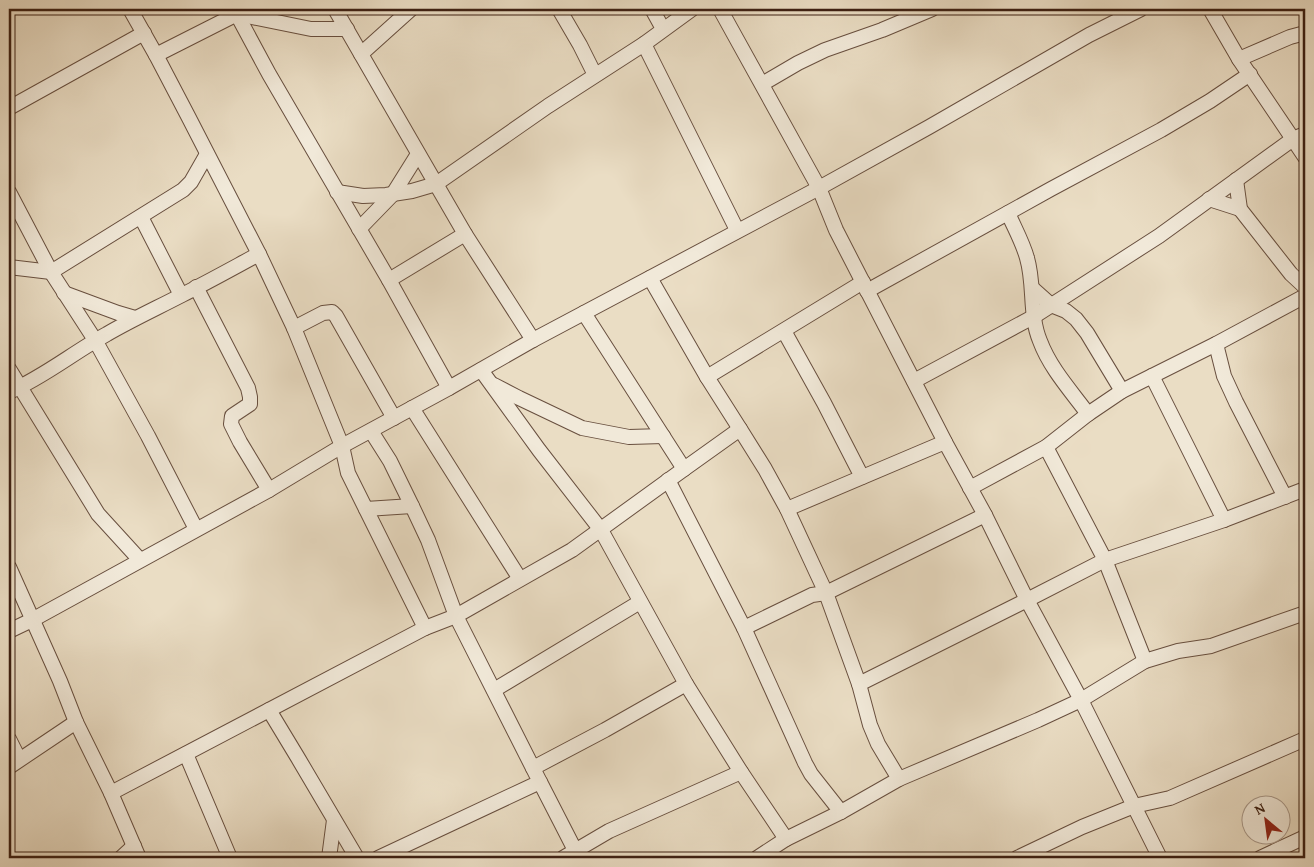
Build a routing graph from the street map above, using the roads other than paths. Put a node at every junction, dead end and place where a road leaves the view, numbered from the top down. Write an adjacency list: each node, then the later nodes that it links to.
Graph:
1 (130, 9): 14 (street)
2 (335, 9): 12 (street)
3 (411, 9): 17 (street)
4 (559, 9): 21 (street)
5 (652, 9): 13 (street)
6 (692, 9): 13 (street)
7 (720, 9): 22 (street)
8 (932, 9): 22 (street)
9 (1141, 9): 30 (street)
10 (1210, 9): 19 (street)
11 (235, 11): 12 (street); 18 (street); 32 (street)
12 (347, 29): 17 (street)
13 (664, 29): 16 (street)
14 (144, 33): 18 (street); 23 (street)
15 (1305, 33): 19 (street)
16 (644, 44): 21 (street); 39 (street)
17 (361, 54): 26 (street)
18 (156, 55): 25 (street)
19 (1240, 59): 20 (street)
20 (1250, 74): 24 (street); 36 (street)
21 (595, 75): 29 (street)
22 (762, 84): 30 (street)
23 (9, 108)
24 (1299, 137): 27 (street); 28 (street)
25 (207, 154): 37 (street); 41 (street)
26 (418, 154): 29 (street); 33 (street)
27 (1305, 157)
28 (1236, 180): 34 (street); 35 (street)
29 (436, 184): 33 (street); 40 (street)
30 (819, 188): 39 (street); 47 (street)
31 (9, 192): 43 (street)
32 (338, 192): 33 (street); 38 (street)
33 (393, 194): 38 (street)
34 (1209, 199): 35 (street); 53 (street)
35 (1240, 209): 48 (street)
36 (1008, 213): 47 (street); 49 (street)
37 (142, 217): 43 (street); 51 (street)
38 (359, 229): 45 (street)
39 (737, 230): 44 (street)
40 (465, 234): 45 (street); 60 (street)
41 (259, 254): 46 (street); 57 (street)
42 (9, 267): 43 (street)
43 (51, 272): 50 (street)
44 (650, 278): 54 (street); 65 (street)
45 (389, 280): 68 (street)
46 (196, 287): 51 (street); 85 (street)
47 (865, 287): 58 (street); 66 (street)
48 (1305, 287)
49 (1032, 288): 53 (street); 55 (street)
50 (64, 293): 56 (street); 59 (street)
51 (181, 296): 56 (street)
52 (1305, 296): 61 (street)
53 (1051, 305): 55 (street); 70 (street)
54 (584, 313): 60 (street); 76 (street)
55 (1033, 317): 66 (street); 72 (street)
56 (135, 318): 59 (street)
57 (294, 328): 73 (street); 78 (street)
58 (784, 331): 65 (street); 81 (street)
59 (95, 340): 69 (street); 92 (street)
60 (532, 340): 63 (street)
61 (1216, 344): 64 (street); 86 (street)
62 (9, 369): 69 (street)
63 (481, 370): 67 (street); 68 (street)
64 (1152, 376): 70 (street); 91 (street)
65 (707, 377): 74 (street)
66 (914, 381): 77 (street)
67 (490, 383): 76 (street); 93 (street)
68 (449, 388): 71 (street)
69 (14, 389): 94 (street)
70 (1122, 391): 72 (street)
71 (412, 408): 73 (street); 97 (street)
72 (1088, 414): 79 (street)
73 (394, 418): 75 (street)
74 (740, 429): 80 (street); 88 (street)
75 (371, 431): 78 (street); 87 (street)
76 (663, 436): 80 (street)
77 (945, 442): 81 (street); 83 (street)
78 (342, 446): 85 (street); 89 (street)
79 (1046, 446): 83 (street); 95 (street)
80 (684, 469): 82 (street)
81 (862, 477): 88 (street)
82 (668, 480): 93 (street); 105 (street)
83 (970, 488): 90 (street)
84 (1305, 489): 86 (street)
85 (269, 490): 92 (street)
86 (1285, 497): 91 (street)
87 (412, 506): 89 (street); 102 (street)
88 (787, 508): 98 (street)
89 (366, 510): 104 (street)
90 (984, 515): 98 (street); 99 (street)
91 (1224, 520): 95 (street)
92 (196, 529): 94 (street)
93 (600, 530): 97 (street); 100 (street)
94 (140, 560): 103 (street)
95 (1104, 560): 99 (street); 107 (street)
96 (9, 569): 103 (street)
97 (520, 579): 102 (street)
98 (826, 593): 105 (street); 109 (street)
99 (1027, 600): 109 (street); 111 (street)
100 (640, 602): 108 (street); 110 (street)
101 (1305, 613): 107 (street)
102 (456, 616): 104 (street); 110 (street)
103 (32, 620): 106 (street); 113 (street)
104 (425, 628): 112 (street)
105 (744, 628): 124 (street)
106 (9, 631)
107 (1145, 661): 111 (street)
108 (686, 684): 118 (street); 119 (street)
109 (859, 684): 120 (street)
110 (494, 690): 118 (street)
111 (1081, 700): 120 (street); 123 (street)
112 (269, 710): 116 (street); 125 (street)
113 (76, 722): 117 (street); 122 (street)
114 (9, 739): 117 (street)
115 (1305, 739): 123 (street)
116 (186, 754): 122 (street); 131 (street)
117 (14, 763)
118 (533, 768): 121 (street)
119 (741, 772): 127 (street); 129 (street)
120 (899, 779): 124 (street)
121 (540, 782): 129 (street); 134 (street)
122 (111, 793): 128 (street)
123 (1134, 806): 137 (street); 138 (street)
124 (840, 812): 127 (street)
125 (334, 820): 132 (street); 133 (street)
126 (1305, 837): 139 (street)
127 (786, 839): 136 (street)
128 (137, 852): 130 (street)
129 (577, 854): 135 (street)
130 (122, 858)
131 (230, 858)
132 (329, 858)
133 (357, 858)
134 (378, 858)
135 (563, 858)
136 (757, 858)
137 (1017, 858)
138 (1160, 858)
139 (1260, 858)

